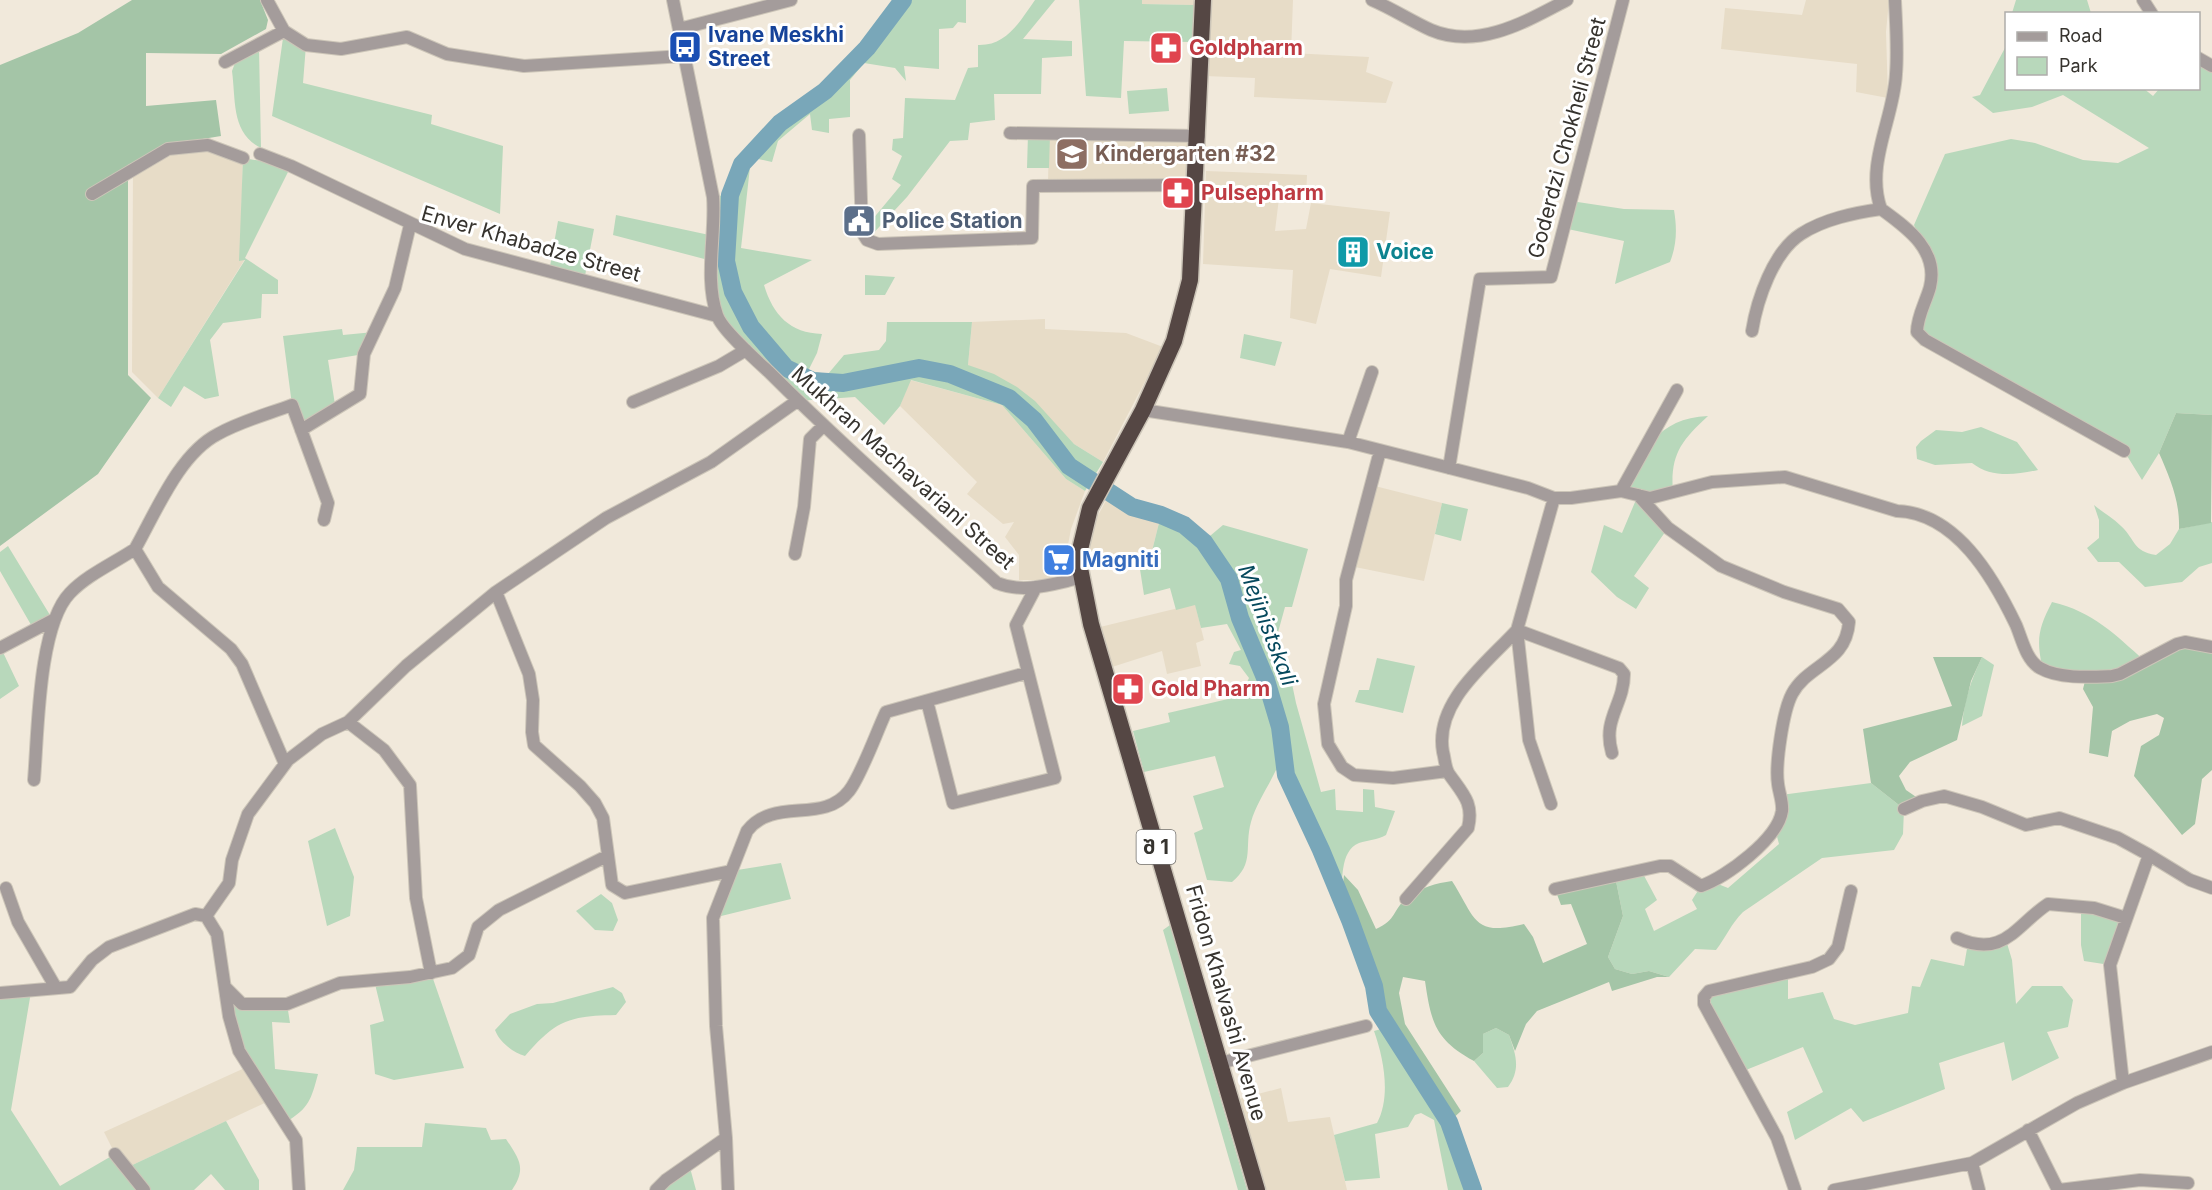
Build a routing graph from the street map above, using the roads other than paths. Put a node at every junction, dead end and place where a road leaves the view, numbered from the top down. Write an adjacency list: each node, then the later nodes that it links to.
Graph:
1 (267, 0): 11 (street)
2 (673, 0): 10 (street)
3 (791, 0): 10 (street)
4 (1203, 0): 16 (highway, Fridon Khalvashi Avenue / შ 1)
5 (1372, 0): 9 (street)
6 (1568, 0): 9 (street)
7 (1623, 0): 36 (street, Goderdzi Chokheli Street)
8 (1895, 0): 21 (street)
9 (1392, 4)
10 (679, 29): 12 (street)
11 (284, 31): 12 (street); 13 (street)
12 (683, 56): 23 (street)
13 (225, 62)
14 (1011, 133): 16 (street)
15 (859, 135): 19 (street)
16 (1199, 136): 19 (highway, Fridon Khalvashi Avenue / შ 1)
17 (260, 154): 22 (street)
18 (243, 158): 20 (street)
19 (1196, 185): 30 (highway, Fridon Khalvashi Avenue / შ 1)
20 (92, 194)
21 (1881, 208): 24 (street); 35 (street)
22 (410, 225): 23 (street, Enver Khabadze Street); 32 (street, Enver Khabadze Street)
23 (717, 316): 25 (street, Mukhran Machavariani Street)
24 (1752, 331)
25 (746, 350): 28 (street, Mukhran Machavariani Street); 29 (street)
26 (1372, 372): 33 (street)
27 (1677, 390): 37 (street)
28 (797, 400): 31 (street, Mukhran Machavariani Street); 45 (street)
29 (633, 402)
30 (1143, 410): 33 (street); 43 (highway, Fridon Khalvashi Avenue / შ 1)
31 (823, 426): 42 (street); 44 (street, Mukhran Machavariani Street)
32 (301, 430): 40 (street); 41 (street)
33 (1348, 442): 34 (street)
34 (1380, 451): 36 (street); 55 (street)
35 (2124, 451)
36 (1449, 468): 39 (street)
37 (1621, 490): 38 (street); 39 (street)
38 (1638, 495): 48 (street); 64 (street)
39 (1554, 498): 47 (street)
40 (324, 520)
41 (135, 549): 46 (street); 54 (street)
42 (795, 555)
43 (1080, 578): 44 (street, Mukhran Machavariani Street); 76 (highway, Fridon Khalvashi Avenue / შ 1)
44 (1035, 587): 50 (street)
45 (496, 592): 52 (street); 60 (street)
46 (53, 620): 49 (street); 56 (street)
47 (1517, 630): 53 (street); 55 (street); 57 (street)
48 (2212, 647)
49 (0, 648)
50 (1026, 673): 51 (street); 51 (street)
51 (927, 701): 61 (street)
52 (348, 722): 54 (street); 70 (street)
53 (1612, 753)
54 (285, 764): 67 (street)
55 (1447, 771): 66 (street)
56 (34, 780)
57 (1551, 804)
58 (1904, 809): 59 (street)
59 (2149, 855): 63 (street); 68 (street)
60 (608, 856): 61 (street); 70 (street)
61 (731, 871): 79 (street)
62 (6, 888): 71 (street)
63 (2212, 888)
64 (1555, 889)
65 (1851, 891): 88 (street)
66 (1406, 899)
67 (206, 916): 71 (street); 72 (street)
68 (2126, 918): 69 (street); 77 (street)
69 (1957, 938)
70 (431, 972): 72 (street)
71 (56, 988): 73 (street)
72 (226, 988): 84 (street)
73 (0, 993)
74 (1366, 1026): 76 (street)
75 (2212, 1052): 77 (street)
76 (1220, 1063): 87 (highway, Fridon Khalvashi Avenue / შ 1)
77 (2123, 1083): 78 (street)
78 (2028, 1130): 81 (street); 91 (street)
79 (726, 1138): 85 (street); 86 (street)
80 (115, 1154): 83 (street)
81 (1972, 1163): 89 (street); 90 (street)
82 (2188, 1183): 91 (street)
83 (144, 1190)
84 (299, 1190)
85 (656, 1190)
86 (728, 1190)
87 (1257, 1190)
88 (1795, 1190)
89 (1834, 1190)
90 (1979, 1190)
91 (2059, 1190)

